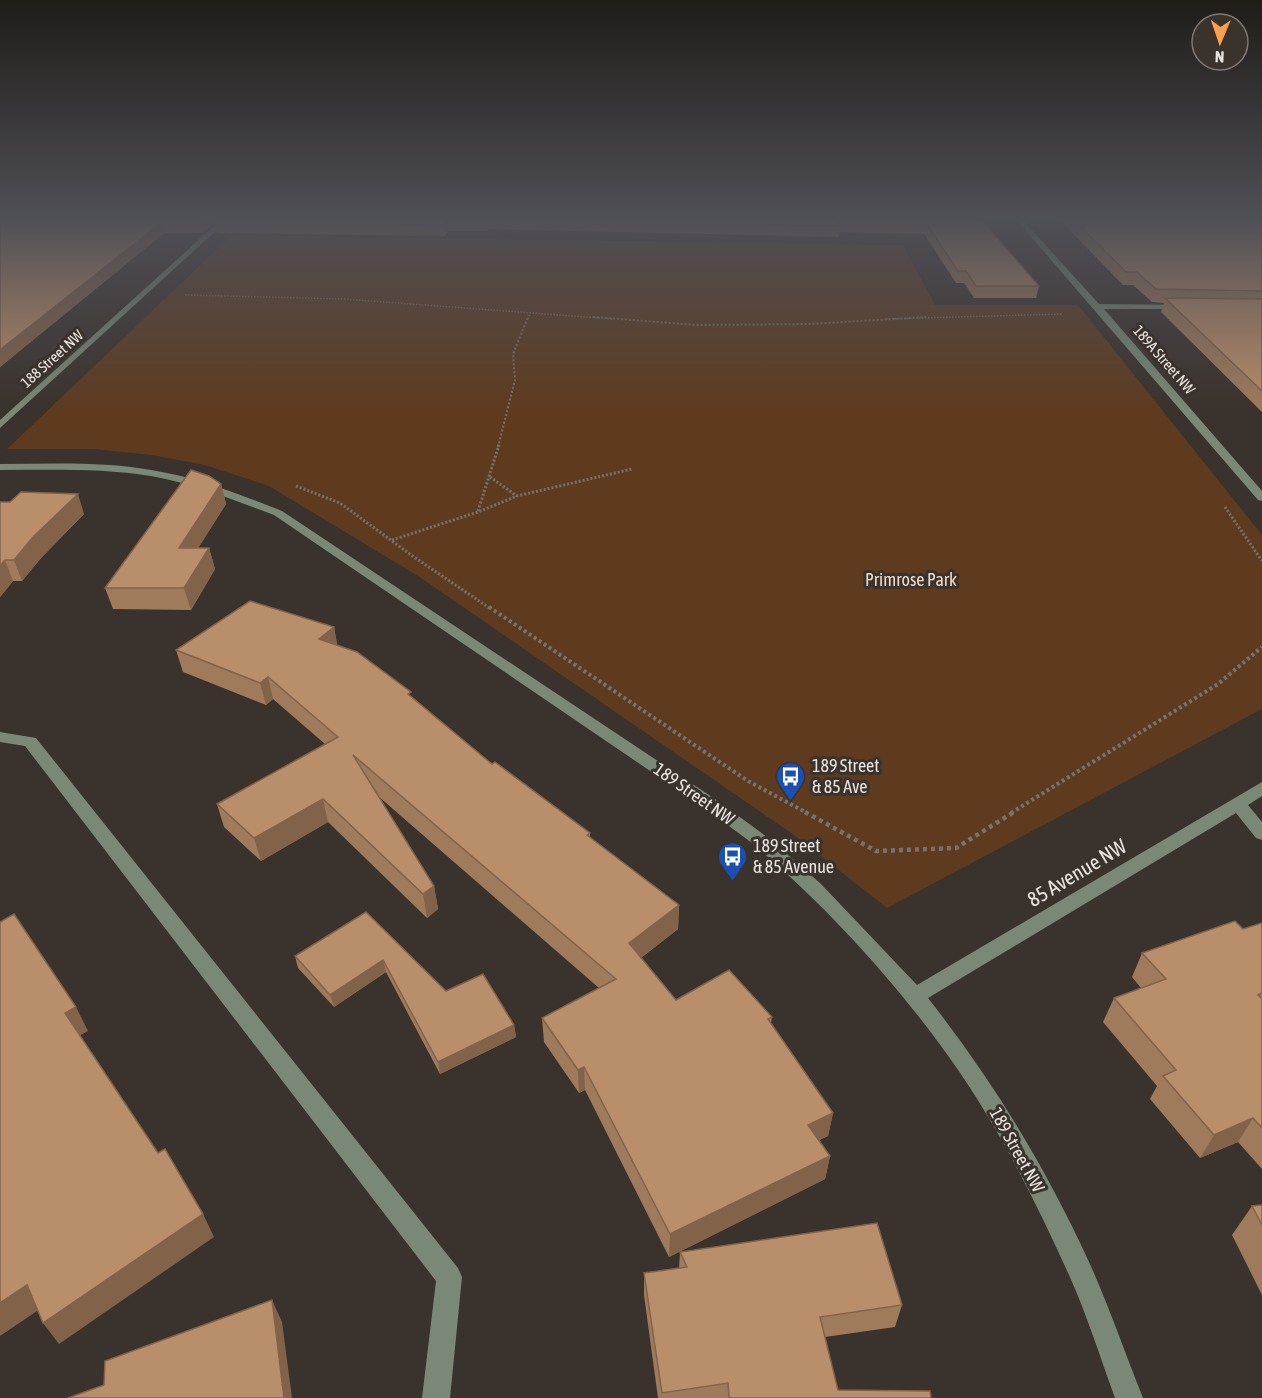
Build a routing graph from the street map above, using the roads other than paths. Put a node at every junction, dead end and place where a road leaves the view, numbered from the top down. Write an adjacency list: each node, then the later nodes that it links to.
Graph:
1 (156, 282): 5 (street, 188 Street NW)
2 (1076, 282): 3 (street, 189A Street NW)
3 (1097, 306): 4 (street); 7 (street, 189A Street NW)
4 (1191, 307)
5 (0, 425)
6 (0, 467): 12 (street, 189 Street NW)
7 (1262, 498)
8 (0, 737): 13 (street)
9 (1262, 788): 10 (street, 85 Avenue NW)
10 (1238, 804): 11 (street); 12 (street, 85 Avenue NW)
11 (1262, 834)
12 (915, 996): 14 (street, 189 Street NW)
13 (436, 1398)
14 (1129, 1398)

